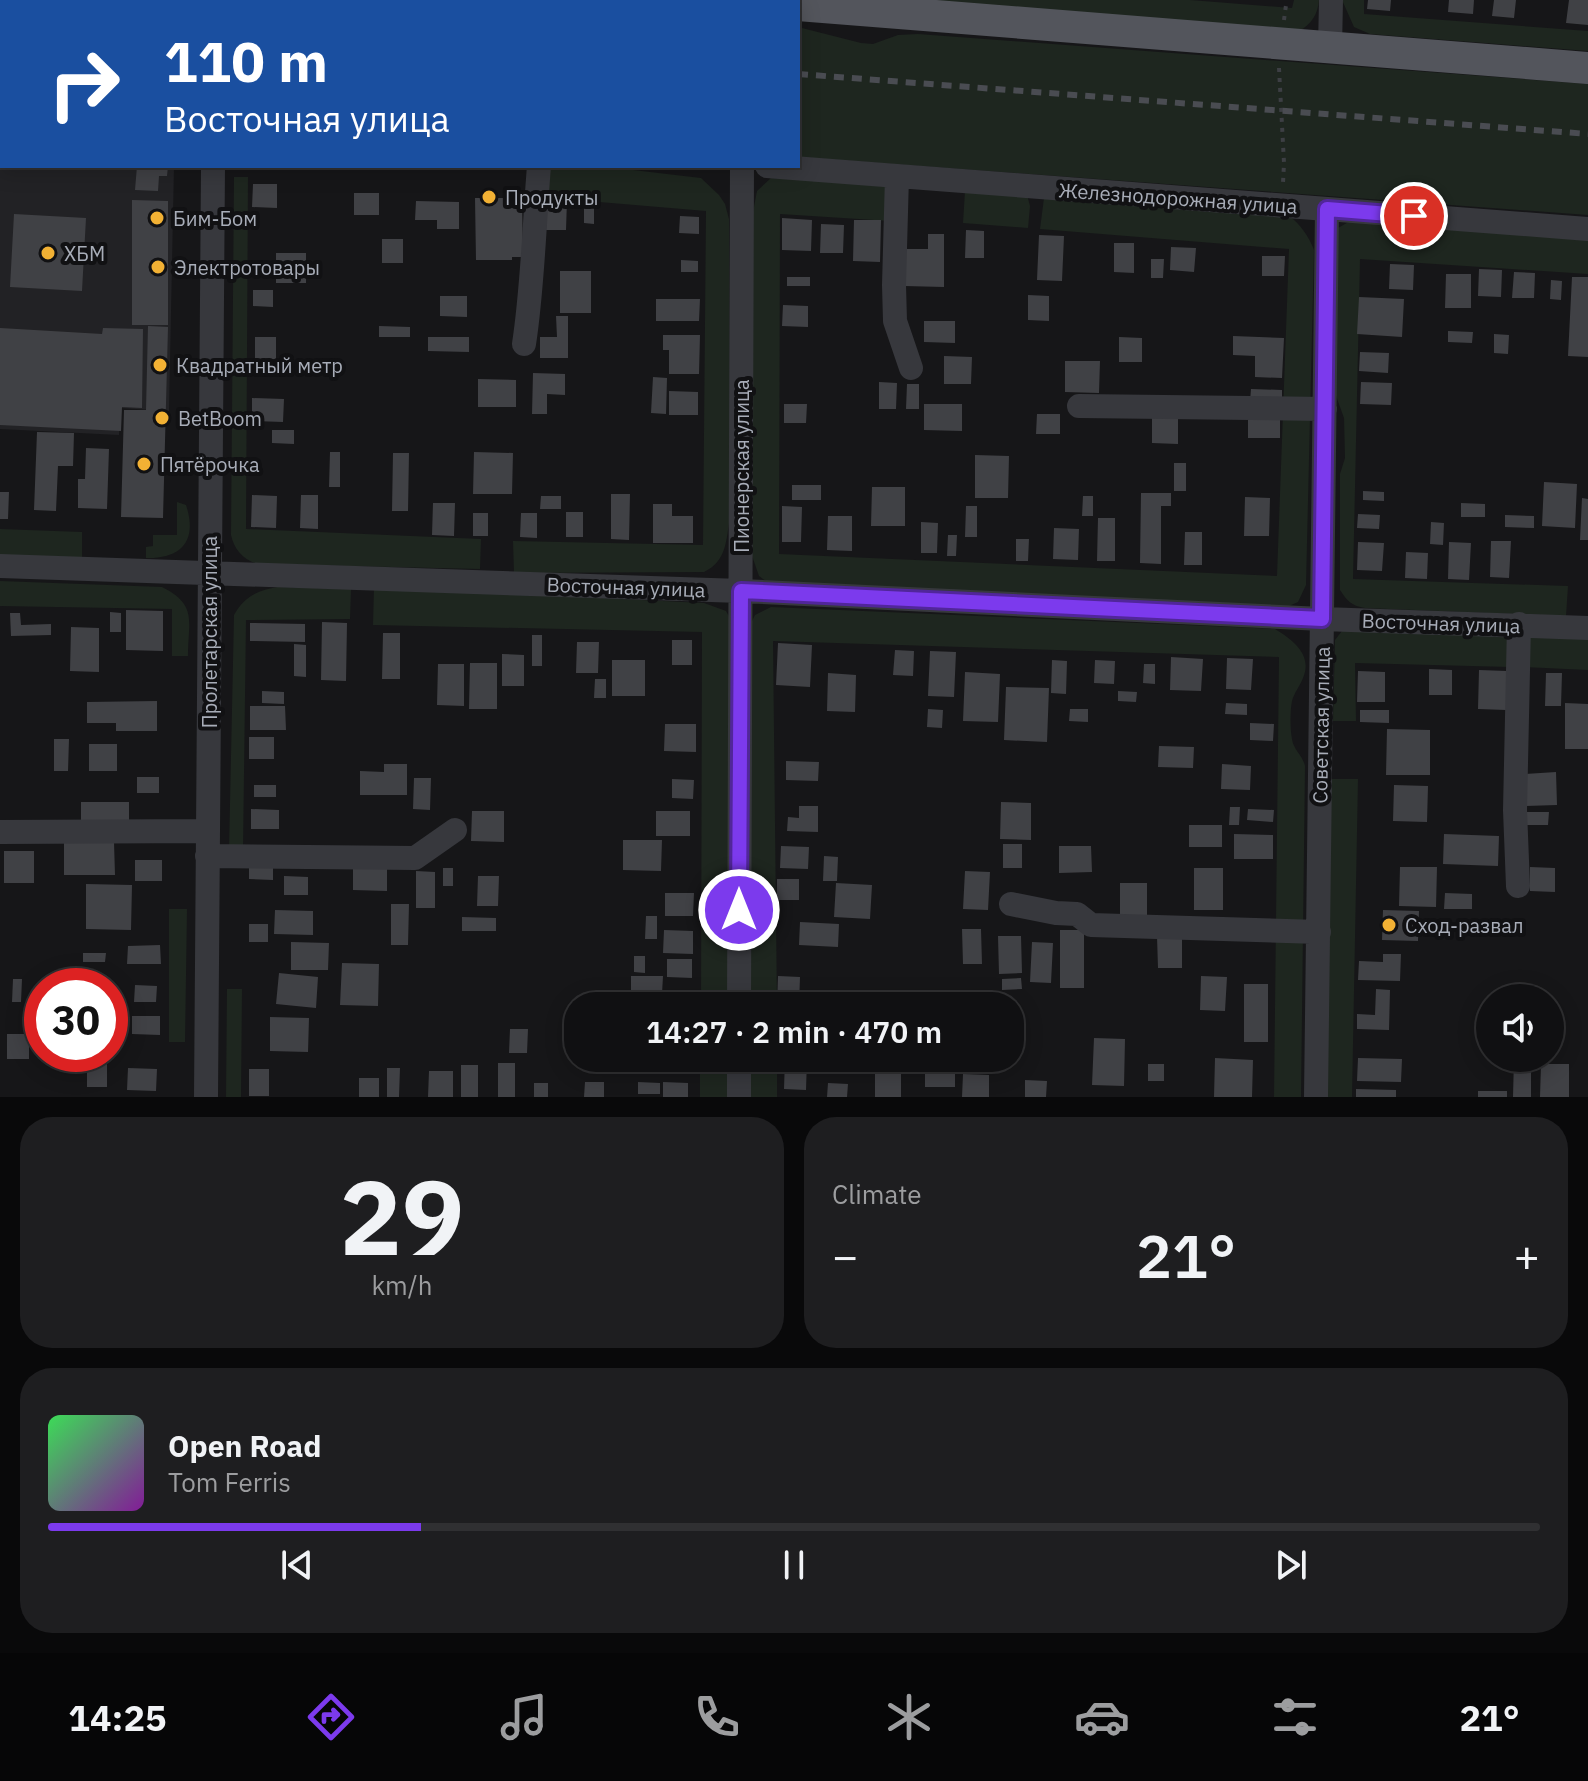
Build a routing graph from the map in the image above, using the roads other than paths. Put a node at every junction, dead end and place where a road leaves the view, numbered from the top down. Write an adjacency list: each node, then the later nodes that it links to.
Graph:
1 (1331, 0): 3 (street)
2 (800, 5): 3 (main road)
3 (1330, 48): 4 (main road)
4 (1588, 68)
5 (213, 168): 17 (street, Пролетарская улица)
6 (539, 168): 12 (street)
7 (742, 168): 18 (street, Пионерская улица)
8 (793, 168): 9 (street, Железнодорожная улица)
9 (897, 176): 10 (street, Железнодорожная улица); 13 (street)
10 (1327, 209): 11 (street, Железнодорожная улица); 15 (street, Советская улица)
11 (1588, 229)
12 (524, 344)
13 (911, 368)
14 (1079, 406): 15 (street)
15 (1325, 409): 19 (street, Советская улица)
16 (0, 566): 17 (street, Восточная улица)
17 (210, 573): 18 (street, Восточная улица); 23 (street, Пролетарская улица)
18 (741, 591): 19 (street, Восточная улица); 29 (street, Пионерская улица)
19 (1322, 619): 20 (street, Восточная улица); 28 (street, Советская улица)
20 (1519, 624): 21 (street, Восточная улица); 26 (street)
21 (1588, 628)
22 (455, 830): 25 (street)
23 (208, 831): 24 (street); 25 (street, Пролетарская улица)
24 (0, 832)
25 (207, 856): 31 (street, Пролетарская улица)
26 (1518, 886)
27 (1011, 904): 28 (street)
28 (1319, 932): 33 (street, Советская улица)
29 (739, 992)
30 (739, 1072): 32 (street)
31 (206, 1097)
32 (739, 1097)
33 (1316, 1097)

